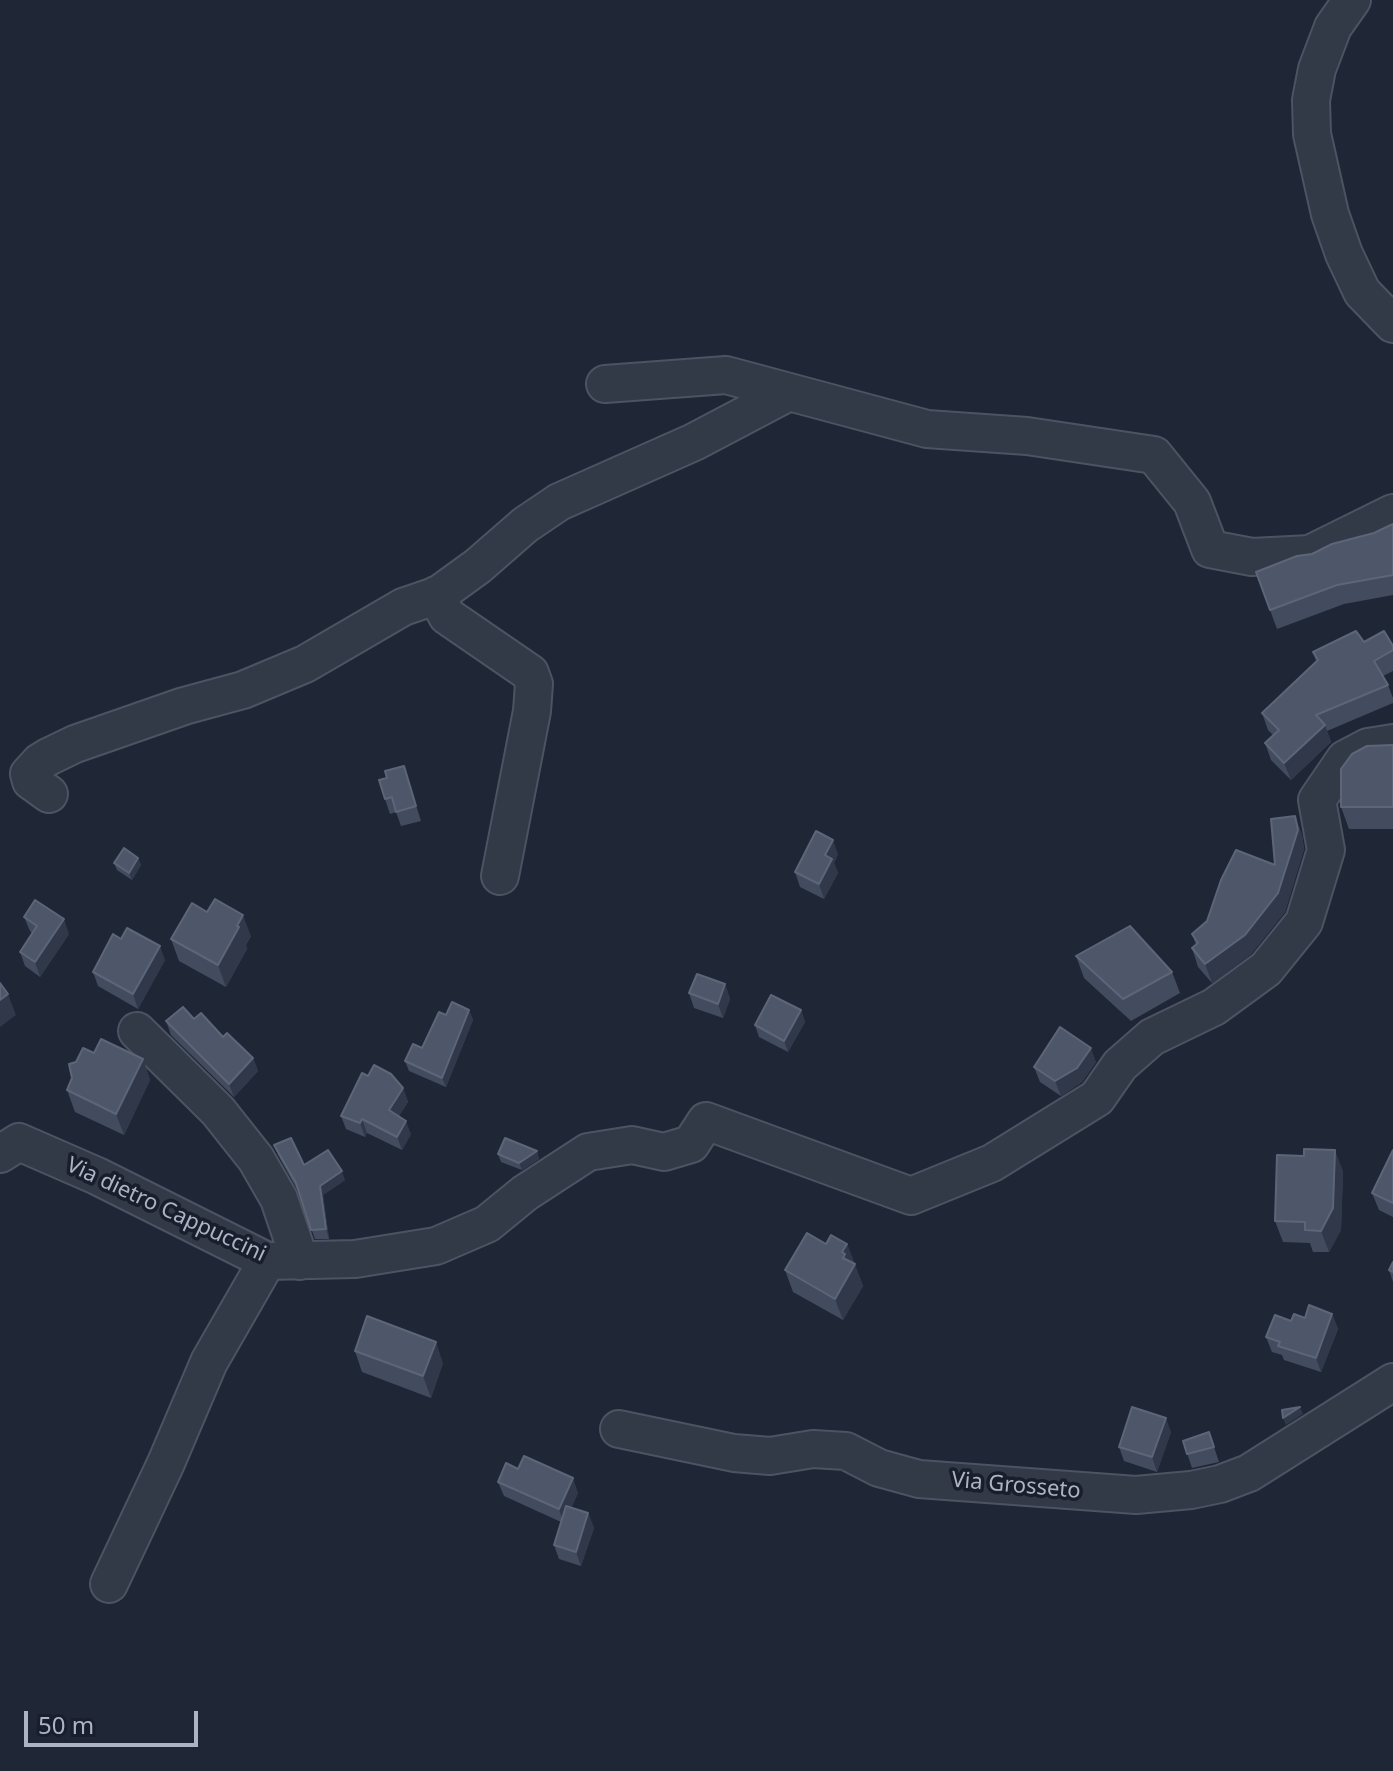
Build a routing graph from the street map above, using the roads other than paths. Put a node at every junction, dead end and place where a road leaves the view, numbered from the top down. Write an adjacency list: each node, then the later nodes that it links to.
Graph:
1 (1352, 0): 2 (street)
2 (1393, 324)
3 (605, 384): 4 (street)
4 (787, 393): 5 (street); 6 (street)
5 (1393, 513)
6 (436, 595): 8 (street); 9 (street)
7 (1393, 743): 12 (street, Via dietro Cappuccini)
8 (49, 794)
9 (500, 876)
10 (137, 1031): 12 (street)
11 (0, 1154): 12 (street, Via dietro Cappuccini)
12 (284, 1261): 15 (street)
13 (1393, 1382): 14 (street, Via Grosseto)
14 (619, 1429)
15 (109, 1584)

